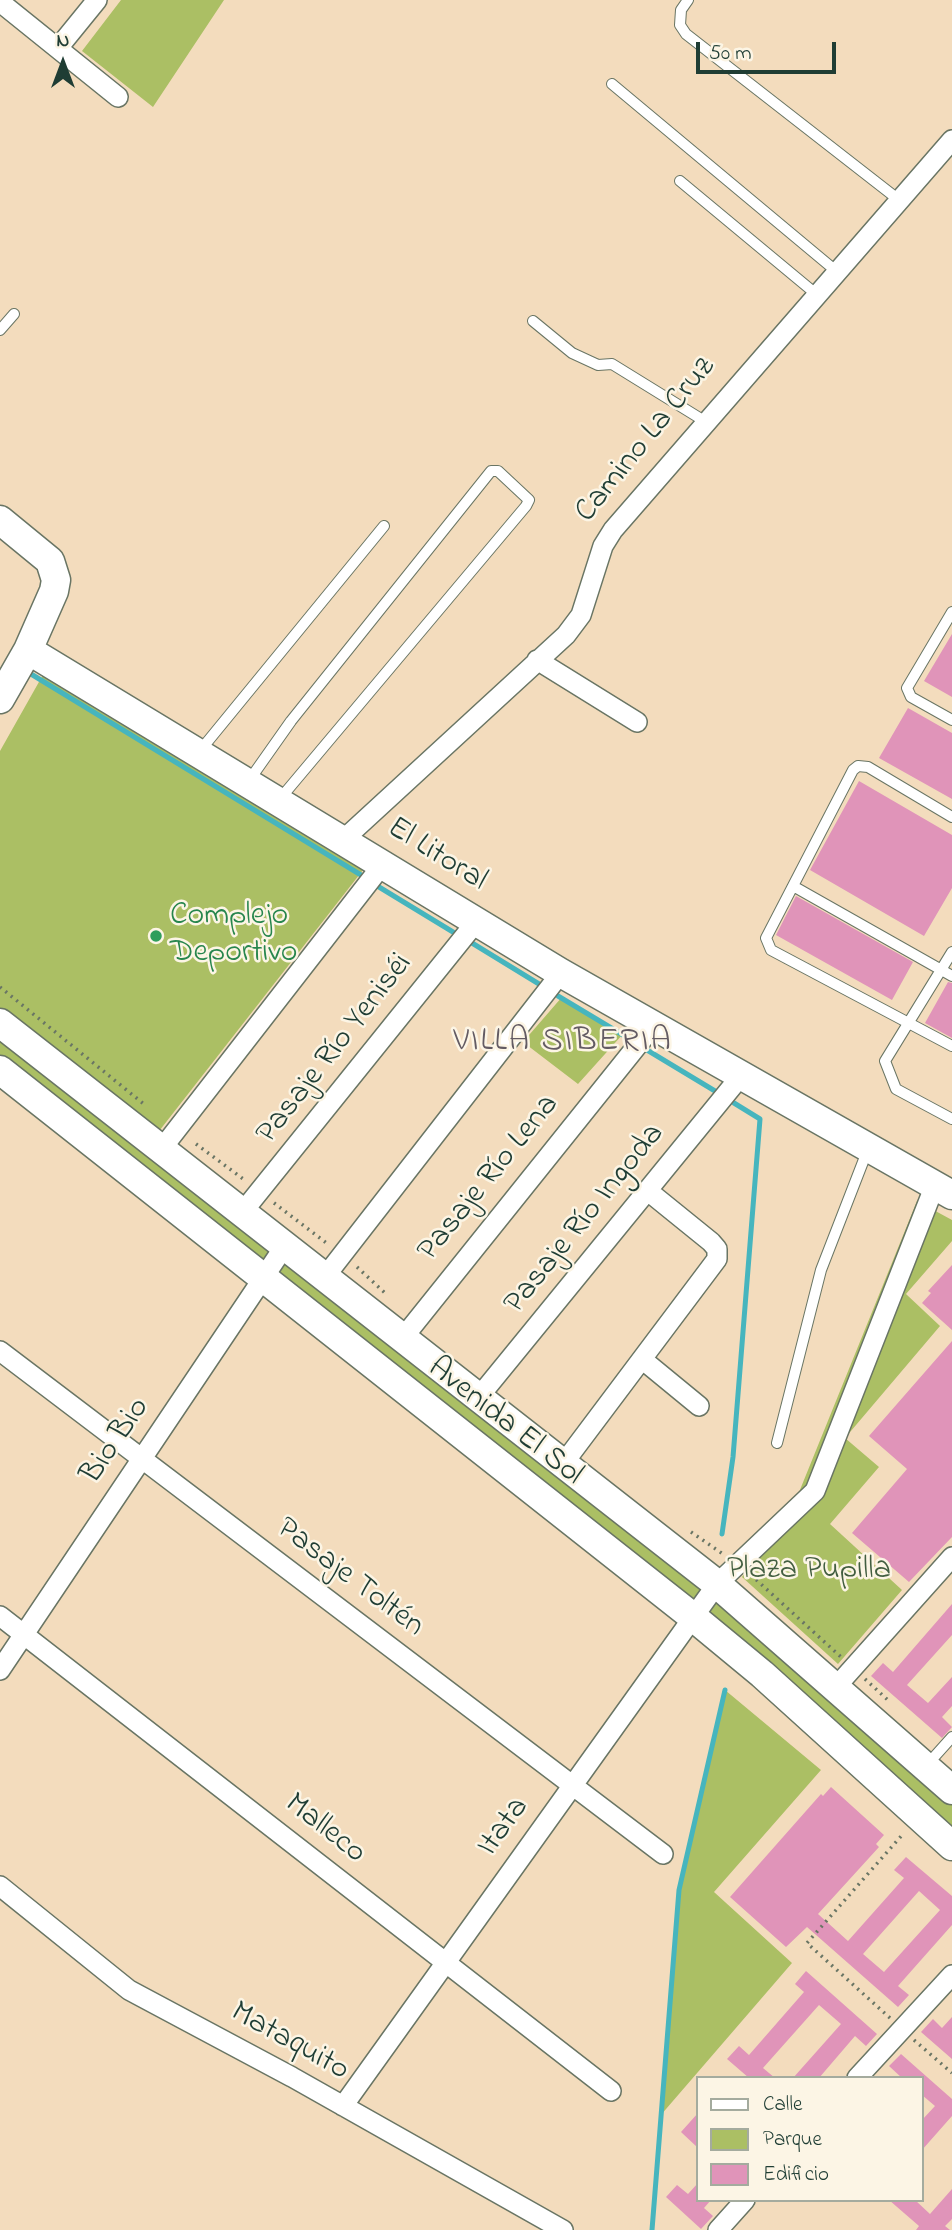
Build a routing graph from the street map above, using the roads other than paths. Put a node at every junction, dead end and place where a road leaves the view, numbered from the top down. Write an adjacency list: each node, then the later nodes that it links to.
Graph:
1 (97, 0): 4 (street)
2 (688, 0): 9 (lane)
3 (0, 2): 4 (street)
4 (58, 48): 6 (street)
5 (612, 84): 10 (lane)
6 (118, 97)
7 (952, 140): 9 (street, Camino La Cruz)
8 (680, 181): 11 (lane)
9 (899, 200): 10 (street, Camino La Cruz)
10 (836, 271): 11 (street, Camino La Cruz)
11 (816, 294): 15 (street, Camino La Cruz)
12 (14, 314): 14 (lane)
13 (533, 321): 15 (lane)
14 (0, 330)
15 (706, 422): 20 (street, Camino La Cruz)
16 (0, 520): 19 (main road)
17 (384, 526): 24 (lane)
18 (952, 612): 22 (lane)
19 (28, 650): 21 (main road); 24 (main road, El Litoral)
20 (537, 660): 23 (street); 28 (street, Camino La Cruz)
21 (3, 688)
22 (952, 720)
23 (637, 722)
24 (198, 753): 25 (main road, El Litoral)
25 (247, 782): 26 (main road, El Litoral); 26 (lane)
26 (278, 801): 28 (main road, El Litoral)
27 (952, 817): 30 (lane)
28 (343, 840): 29 (main road, El Litoral)
29 (383, 864): 31 (main road, El Litoral); 44 (street)
30 (793, 886): 33 (lane); 36 (lane)
31 (476, 922): 34 (main road, El Litoral); 47 (street, Pasaje Río Yeniséi)
32 (952, 952): 33 (lane)
33 (942, 971): 35 (lane); 36 (lane)
34 (561, 973): 38 (main road, El Litoral); 50 (street)
35 (952, 976)
36 (910, 1022): 39 (lane); 42 (lane)
37 (0, 1023): 44 (main road, Avenida El Sol)
38 (653, 1026): 41 (main road, El Litoral); 51 (street, Pasaje Río Lena)
39 (952, 1046)
40 (0, 1070): 49 (main road, Avenida El Sol)
41 (740, 1077): 43 (main road, El Litoral); 46 (street, Pasaje Río Ingoda)
42 (952, 1119)
43 (869, 1149): 45 (main road, El Litoral); 56 (lane)
44 (160, 1151): 47 (main road, Avenida El Sol)
45 (944, 1190): 60 (street, Itata)
46 (648, 1191): 53 (street); 54 (street, Pasaje Río Ingoda)
47 (241, 1214): 48 (main road, Avenida El Sol)
48 (284, 1247): 49 (street, Bio Bio); 50 (main road, Avenida El Sol)
49 (264, 1278): 57 (street, Bio Bio); 62 (main road, Avenida El Sol)
50 (324, 1278): 51 (main road, Avenida El Sol)
51 (402, 1339): 54 (main road, Avenida El Sol)
52 (0, 1351): 57 (street, Pasaje Toltén)
53 (643, 1360): 55 (street); 58 (street)
54 (478, 1398): 58 (main road, Avenida El Sol)
55 (699, 1406)
56 (777, 1443)
57 (141, 1460): 63 (street, Bio Bio); 68 (street, Pasaje Toltén)
58 (563, 1464): 60 (main road, Avenida El Sol)
59 (952, 1558): 65 (street)
60 (717, 1584): 62 (street, Itata); 65 (main road, Avenida El Sol)
61 (0, 1616): 63 (street, Malleco)
62 (693, 1616): 68 (street, Itata); 70 (main road, Avenida El Sol)
63 (24, 1634): 64 (street, Bio Bio); 73 (street, Malleco)
64 (0, 1670)
65 (835, 1688): 67 (main road, Avenida El Sol)
66 (952, 1737): 67 (lane)
67 (926, 1766): 69 (main road, Avenida El Sol)
68 (573, 1784): 71 (street, Pasaje Toltén); 73 (street, Itata)
69 (952, 1790)
70 (952, 1846)
71 (663, 1854)
72 (0, 1886): 77 (street, Mataquito)
73 (445, 1962): 76 (street, Malleco); 77 (street, Itata)
74 (952, 1975): 75 (street)
75 (859, 2076)
76 (611, 2091)
77 (343, 2106): 79 (street, Mataquito)
78 (743, 2202): 80 (street)
79 (563, 2230)
80 (718, 2230)

